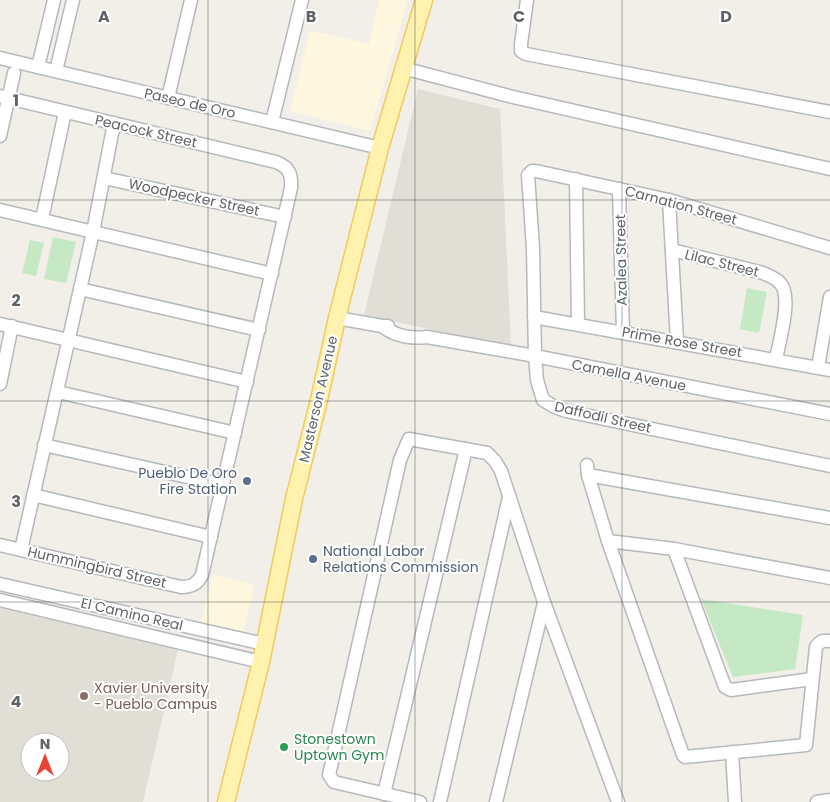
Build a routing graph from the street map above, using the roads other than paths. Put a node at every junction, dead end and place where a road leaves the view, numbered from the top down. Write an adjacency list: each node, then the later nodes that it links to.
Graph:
1 (54, 0): 8 (street)
2 (73, 0): 10 (street)
3 (191, 0): 13 (street)
4 (302, 0): 16 (street)
5 (424, 0): 9 (main road, Masterson Avenue)
6 (527, 0): 15 (street)
7 (0, 58): 8 (street, Paseo de Oro)
8 (38, 67): 10 (street, Paseo de Oro)
9 (403, 68): 19 (main road, Masterson Avenue); 20 (street)
10 (56, 71): 13 (street, Paseo de Oro)
11 (14, 72): 12 (street)
12 (4, 97): 14 (street, Peacock Street); 18 (street)
13 (168, 98): 16 (street, Paseo de Oro)
14 (65, 112): 17 (street, Peacock Street); 28 (street)
15 (830, 112)
16 (272, 122): 19 (street, Paseo de Oro)
17 (114, 123): 22 (street); 27 (street, Peacock Street)
18 (0, 136)
19 (380, 148): 36 (main road, Masterson Avenue)
20 (830, 169)
21 (530, 173): 23 (street, Carnation Street); 35 (street, Daffodil Street)
22 (104, 178): 27 (street, Woodpecker Street); 29 (street)
23 (576, 180): 24 (street, Carnation Street); 37 (street)
24 (619, 189): 25 (street, Carnation Street); 40 (street, Azalea Street)
25 (669, 200): 30 (street, Carnation Street); 31 (street)
26 (0, 210): 28 (street)
27 (285, 217): 32 (street)
28 (42, 219): 29 (street)
29 (93, 232): 32 (street); 33 (street)
30 (830, 248)
31 (672, 250): 42 (street); 44 (street, Lilac Street)
32 (272, 274): 39 (street)
33 (80, 289): 39 (street); 41 (street)
34 (830, 297): 45 (street)
35 (534, 317): 37 (street, Prime Rose Street); 43 (street, Daffodil Street)
36 (337, 318): 43 (street, Camella Avenue); 68 (main road, Masterson Avenue)
37 (578, 324): 40 (street, Prime Rose Street)
38 (6, 325): 41 (street); 47 (street)
39 (259, 330): 46 (street)
40 (623, 332): 42 (street, Prime Rose Street)
41 (68, 340): 46 (street); 48 (street)
42 (677, 341): 44 (street, Prime Rose Street)
43 (535, 356): 49 (street, Camella Avenue); 53 (street, Daffodil Street)
44 (776, 359): 45 (street, Prime Rose Street)
45 (824, 368)
46 (247, 382): 50 (street)
47 (0, 384)
48 (58, 392): 50 (street); 51 (street)
49 (830, 414)
50 (235, 433): 54 (street)
51 (44, 445): 54 (street); 55 (street)
52 (466, 449): 56 (street); 72 (street); 72 (street)
53 (830, 466)
54 (223, 486): 58 (street)
55 (33, 496): 58 (street); 62 (street)
56 (509, 496): 66 (street); 76 (street)
57 (830, 518): 59 (street)
58 (211, 537): 62 (street, Hummingbird Street)
59 (608, 541): 61 (street); 71 (street)
60 (0, 545): 62 (street, Hummingbird Street)
61 (674, 548): 63 (street); 70 (street)
62 (21, 550)
63 (830, 578)
64 (0, 584): 68 (street, El Camino Real)
65 (0, 600): 69 (street, El Camino Real)
66 (544, 602): 77 (street); 78 (street)
67 (830, 641): 70 (street)
68 (264, 644): 69 (main road, Masterson Avenue)
69 (261, 662): 75 (main road, Masterson Avenue)
70 (812, 679): 71 (street)
71 (732, 752): 79 (street)
72 (384, 794): 74 (street)
73 (830, 800): 80 (street)
74 (412, 801)
75 (226, 802)
76 (440, 802)
77 (496, 802)
78 (618, 802)
79 (735, 802)
80 (817, 802)

